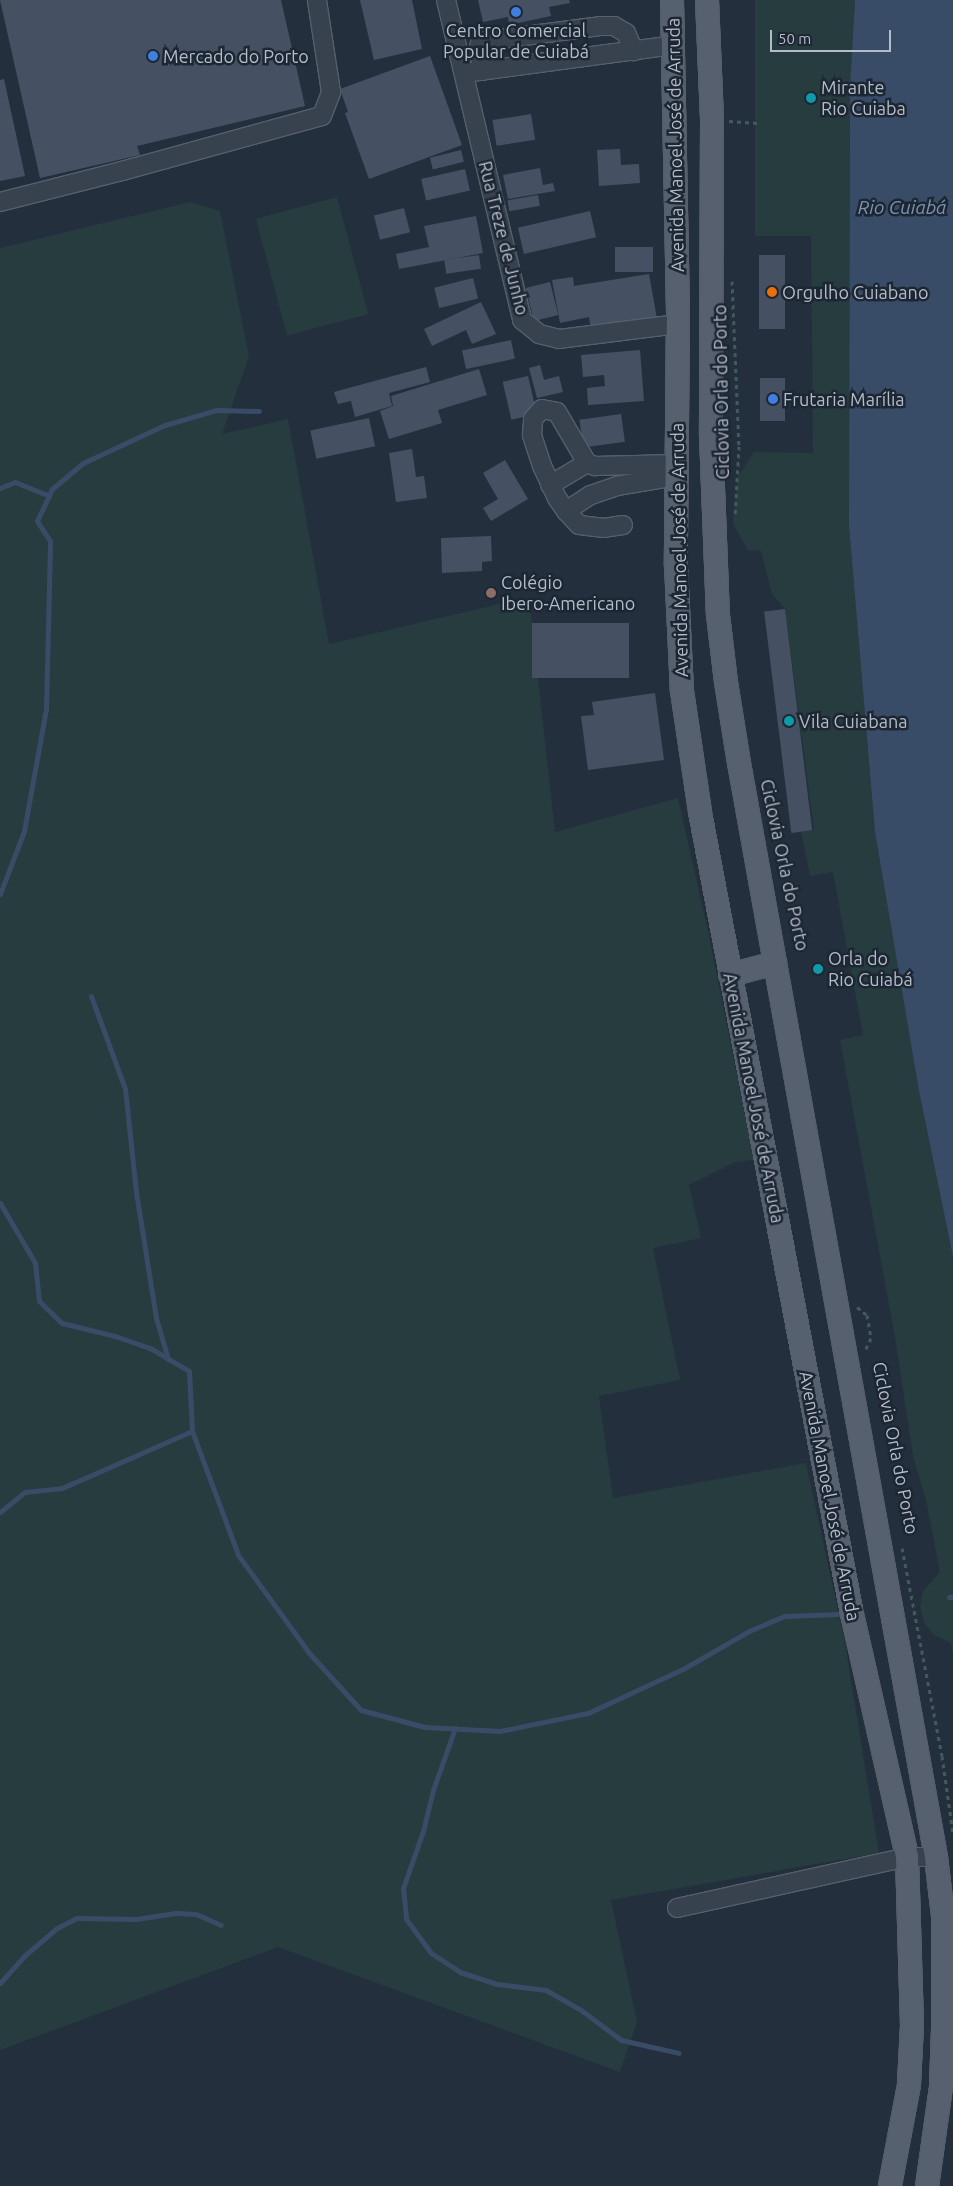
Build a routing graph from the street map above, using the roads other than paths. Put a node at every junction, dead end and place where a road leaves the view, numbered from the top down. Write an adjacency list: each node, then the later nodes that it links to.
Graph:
1 (317, 0): 9 (street)
2 (446, 0): 8 (street, Rua Treze de Junho)
3 (672, 0): 5 (main road, Avenida Manoel José de Arruda)
4 (708, 0): 16 (main road, Avenida Manoel José de Arruda)
5 (673, 46): 6 (street); 10 (main road, Avenida Manoel José de Arruda)
6 (634, 51): 7 (street); 7 (street)
7 (482, 71): 8 (street)
8 (464, 73): 10 (street, Rua Treze de Junho)
9 (0, 202)
10 (677, 324): 12 (main road, Avenida Manoel José de Arruda)
11 (587, 463): 12 (street); 13 (street); 13 (street)
12 (677, 470): 14 (street); 17 (main road, Avenida Manoel José de Arruda)
13 (550, 485): 14 (street)
14 (566, 511): 15 (street)
15 (624, 525)
16 (776, 963): 17 (main road); 19 (main road, Avenida Manoel José de Arruda)
17 (730, 975): 18 (main road, Avenida Manoel José de Arruda)
18 (907, 1857): 19 (street); 20 (street); 21 (main road, Avenida Manoel José de Arruda)
19 (936, 1857): 22 (main road, Avenida Manoel José de Arruda)
20 (678, 1908)
21 (890, 2186)
22 (927, 2186)

